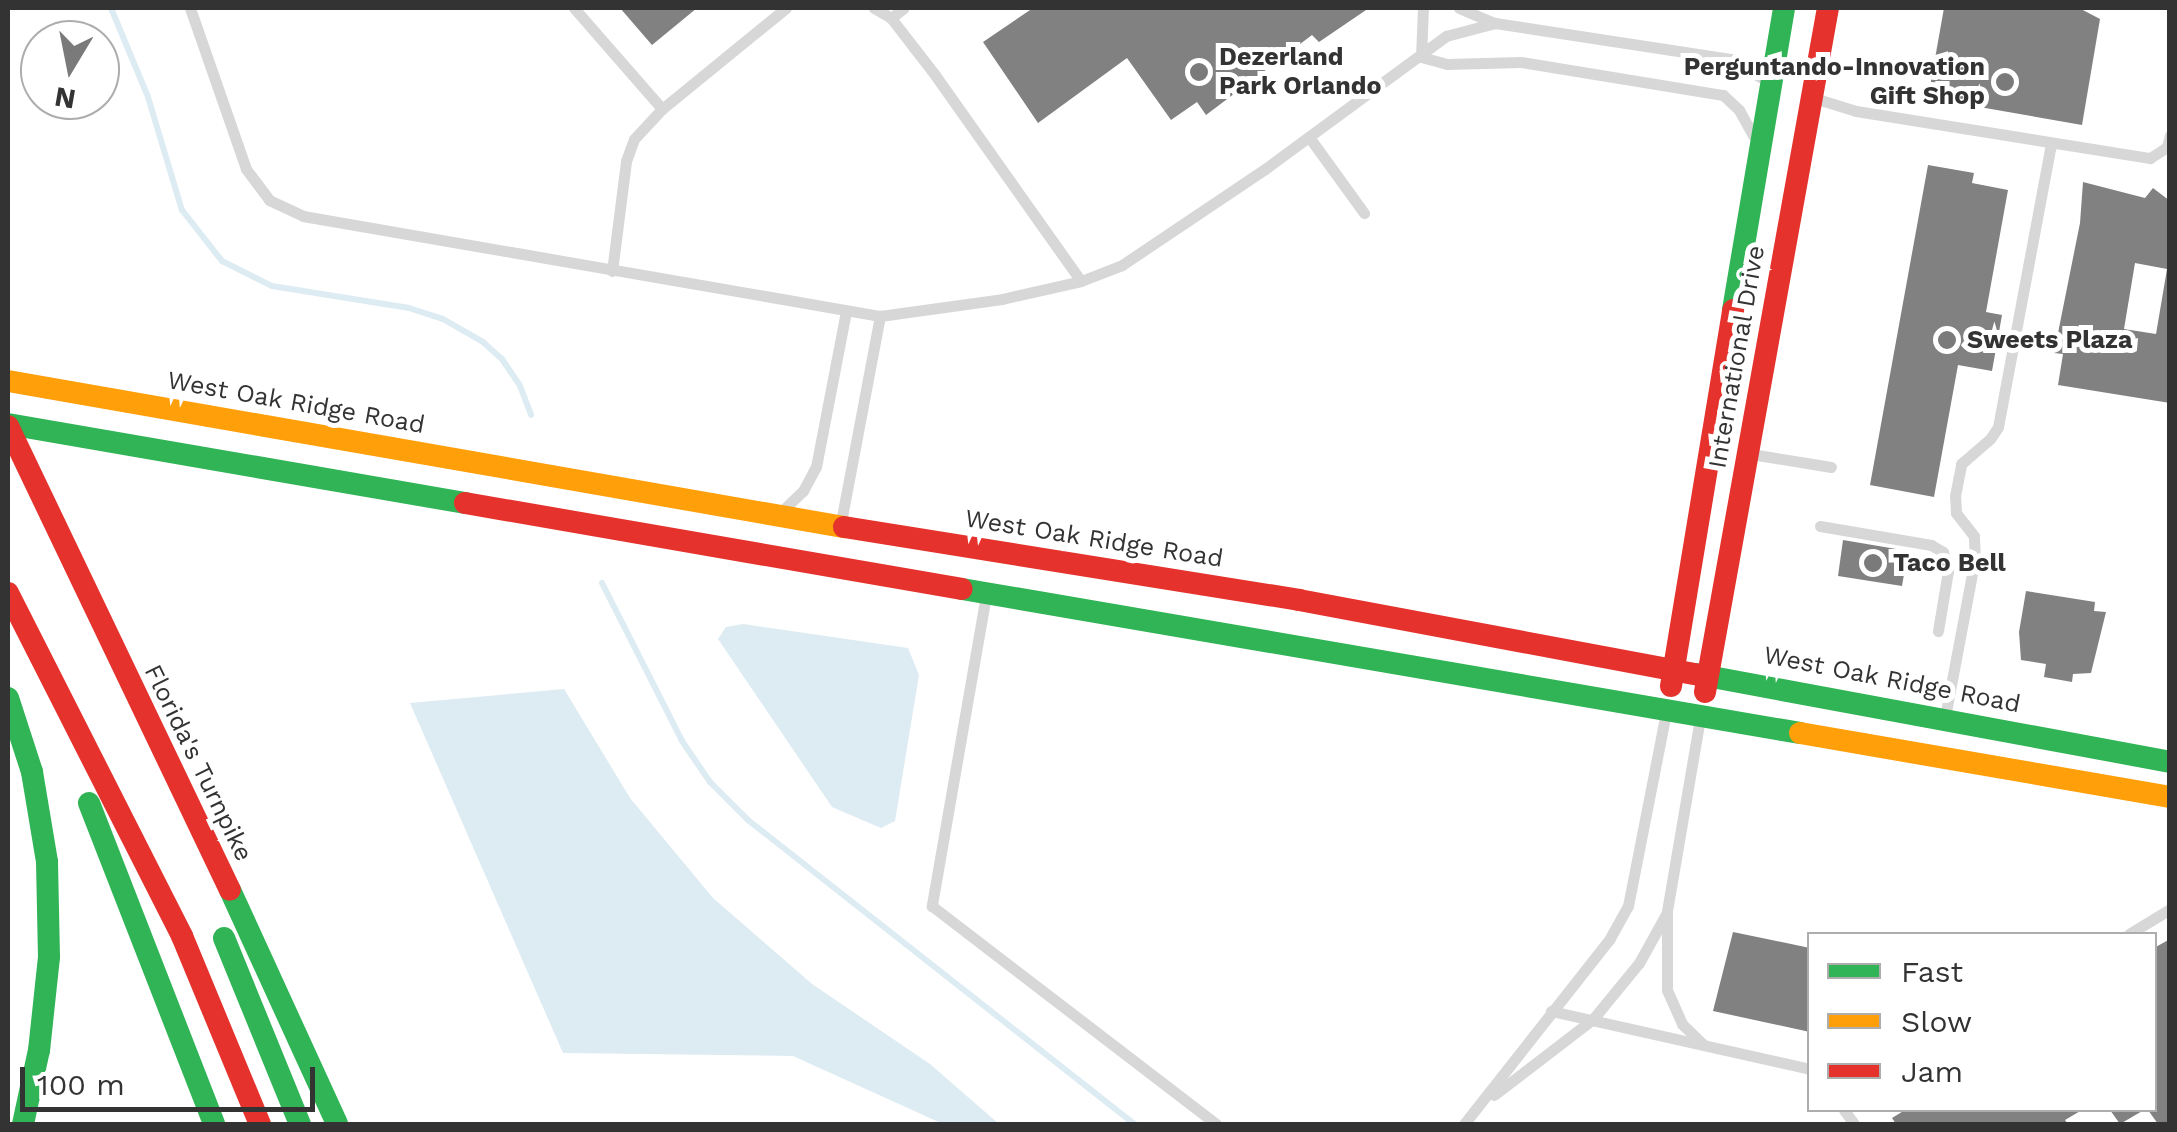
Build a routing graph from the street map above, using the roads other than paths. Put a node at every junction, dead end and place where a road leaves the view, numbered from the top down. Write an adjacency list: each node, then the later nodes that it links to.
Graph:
1 (190, 8): 22 (lane)
2 (574, 8): 15 (lane)
3 (786, 8): 15 (lane)
4 (874, 8): 10 (lane)
5 (904, 8): 10 (lane)
6 (1423, 8): 12 (lane)
7 (1460, 8): 11 (lane)
8 (1785, 8): 13 (main road, International Drive); 14 (main road)
9 (1828, 8): 14 (main road, International Drive)
10 (891, 18): 23 (lane)
11 (1494, 23): 12 (lane); 13 (lane)
12 (1421, 57): 17 (lane); 19 (lane)
13 (1770, 84): 19 (main road, International Drive); 20 (main road)
14 (1812, 97): 18 (lane); 20 (main road, International Drive)
15 (662, 109): 22 (lane)
16 (2170, 135): 18 (lane)
17 (1310, 137): 21 (lane); 23 (lane)
18 (2050, 142): 43 (lane)
19 (1760, 148): 38 (main road, International Drive)
20 (1794, 188): 28 (main road, International Drive)
21 (1364, 212)
22 (612, 271): 24 (lane)
23 (1081, 281): 25 (lane)
24 (846, 311): 25 (lane); 30 (lane)
25 (880, 316): 31 (lane)
26 (8, 381): 30 (main road, West Oak Ridge Road)
27 (8, 425): 33 (main road); 34 (main road, Florida's Turnpike)
28 (1748, 454): 29 (lane); 39 (main road, International Drive)
29 (1831, 467)
30 (779, 514): 31 (main road, West Oak Ridge Road)
31 (840, 526): 33 (main road); 38 (main road, West Oak Ridge Road)
32 (1820, 526): 37 (lane)
33 (768, 558): 35 (main road)
34 (70, 560): 57 (main road); 58 (main road, Florida's Turnpike)
35 (986, 591): 41 (main road); 59 (lane)
36 (8, 594): 55 (main road); 56 (main road)
37 (1938, 631)
38 (1675, 667): 39 (main road, West Oak Ridge Road); 41 (main road, International Drive)
39 (1708, 674): 42 (main road, International Drive); 43 (main road, West Oak Ridge Road)
40 (8, 698): 54 (main road)
41 (1666, 710): 42 (main road); 49 (lane)
42 (1701, 716): 45 (main road); 47 (lane)
43 (1945, 717): 44 (main road, West Oak Ridge Road)
44 (2170, 762)
45 (2170, 797)
46 (2170, 909): 48 (lane)
47 (1668, 912): 50 (lane); 51 (lane)
48 (2132, 932)
49 (1551, 1011): 50 (lane); 53 (lane)
50 (1593, 1020): 51 (lane); 53 (lane)
51 (1703, 1044): 52 (lane)
52 (1807, 1068)
53 (1482, 1103): 60 (lane)
54 (22, 1124)
55 (214, 1124)
56 (260, 1124)
57 (300, 1124)
58 (340, 1124)
59 (1216, 1124)
60 (1464, 1124)

